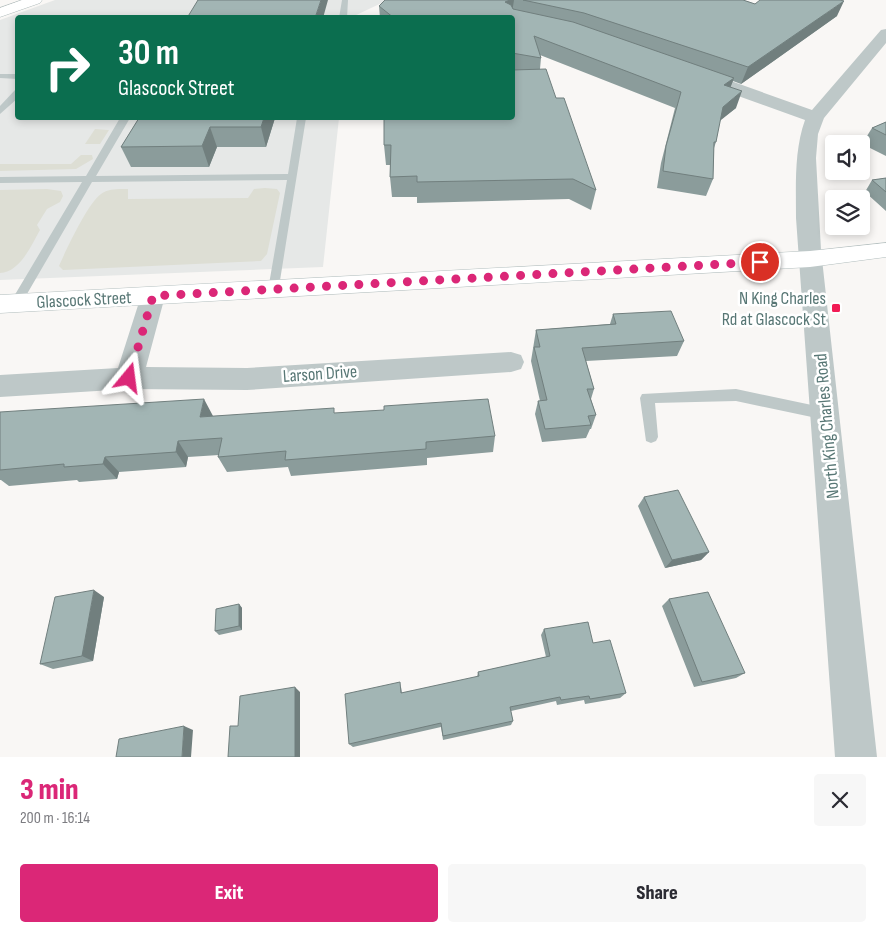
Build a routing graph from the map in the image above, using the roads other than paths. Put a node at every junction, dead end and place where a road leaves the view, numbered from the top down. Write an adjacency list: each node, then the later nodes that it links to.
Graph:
1 (6, 0): 4 (street)
2 (35, 0): 5 (street)
3 (345, 0): 6 (lane)
4 (0, 2)
5 (0, 13)
6 (343, 15)
7 (886, 33): 14 (street, North King Charles Road)
8 (695, 75): 14 (street)
9 (0, 76): 10 (lane)
10 (15, 78)
11 (15, 94): 12 (lane)
12 (4, 101): 13 (lane)
13 (0, 111)
14 (815, 117): 21 (street, North King Charles Road)
15 (125, 120): 19 (lane)
16 (302, 120): 17 (lane)
17 (293, 177): 19 (lane); 22 (lane)
18 (0, 180): 19 (lane)
19 (89, 180): 24 (lane)
20 (886, 250): 21 (street, Glascock Street)
21 (810, 259): 22 (street, Glascock Street); 28 (street, North King Charles Road)
22 (274, 290): 23 (street, Glascock Street)
23 (153, 296): 24 (street, Glascock Street); 26 (street)
24 (8, 303)
25 (511, 362): 26 (street, Larson Drive)
26 (129, 378): 27 (street, Larson Drive)
27 (0, 386)
28 (826, 414): 29 (lane); 30 (street, North King Charles Road)
29 (650, 437)
30 (856, 757)

